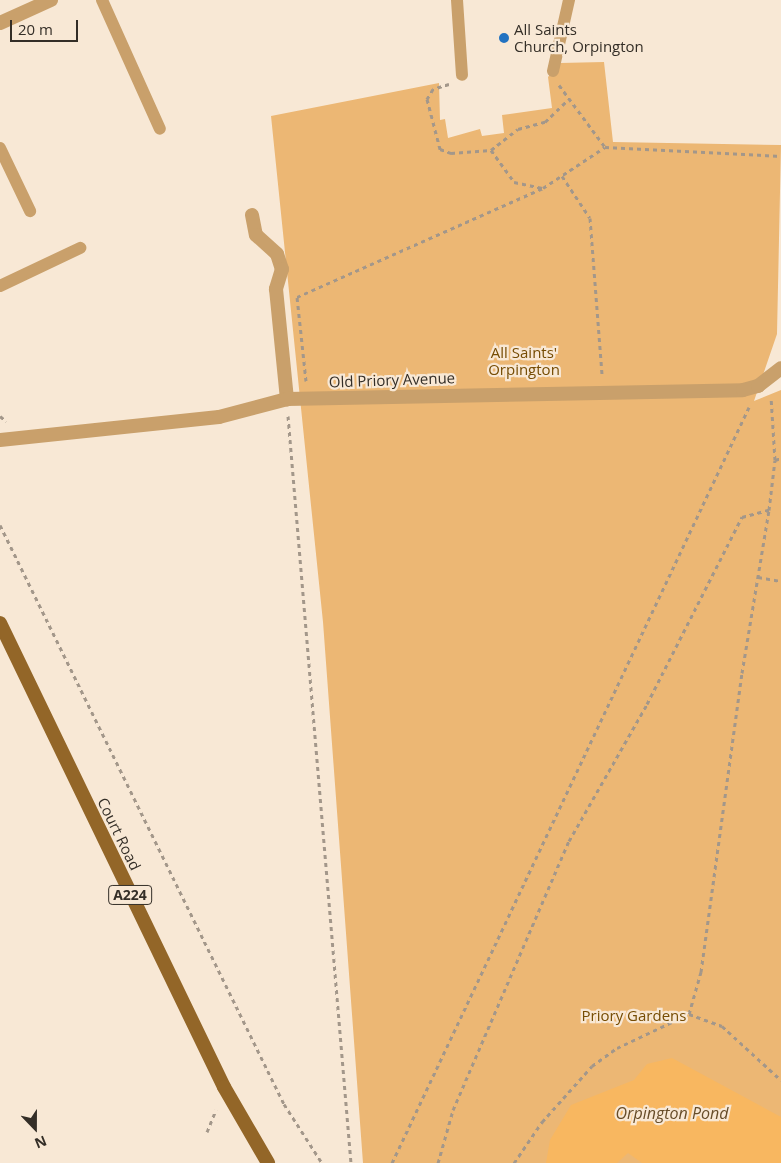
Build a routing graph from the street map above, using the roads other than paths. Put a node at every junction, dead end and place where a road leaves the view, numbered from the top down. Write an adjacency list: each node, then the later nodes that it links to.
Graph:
1 (51, 0): 5 (street)
2 (102, 0): 8 (lane)
3 (457, 0): 7 (lane)
4 (569, 0): 6 (lane)
5 (0, 22)
6 (553, 71)
7 (462, 75)
8 (160, 129)
9 (0, 148): 10 (lane)
10 (30, 212)
11 (252, 215): 15 (street)
12 (80, 248): 13 (lane)
13 (0, 286)
14 (781, 368): 15 (street, Old Priory Avenue)
15 (287, 399): 16 (street, Old Priory Avenue)
16 (0, 440)
17 (0, 623): 18 (main road, Court Road / A224)
18 (268, 1163)

